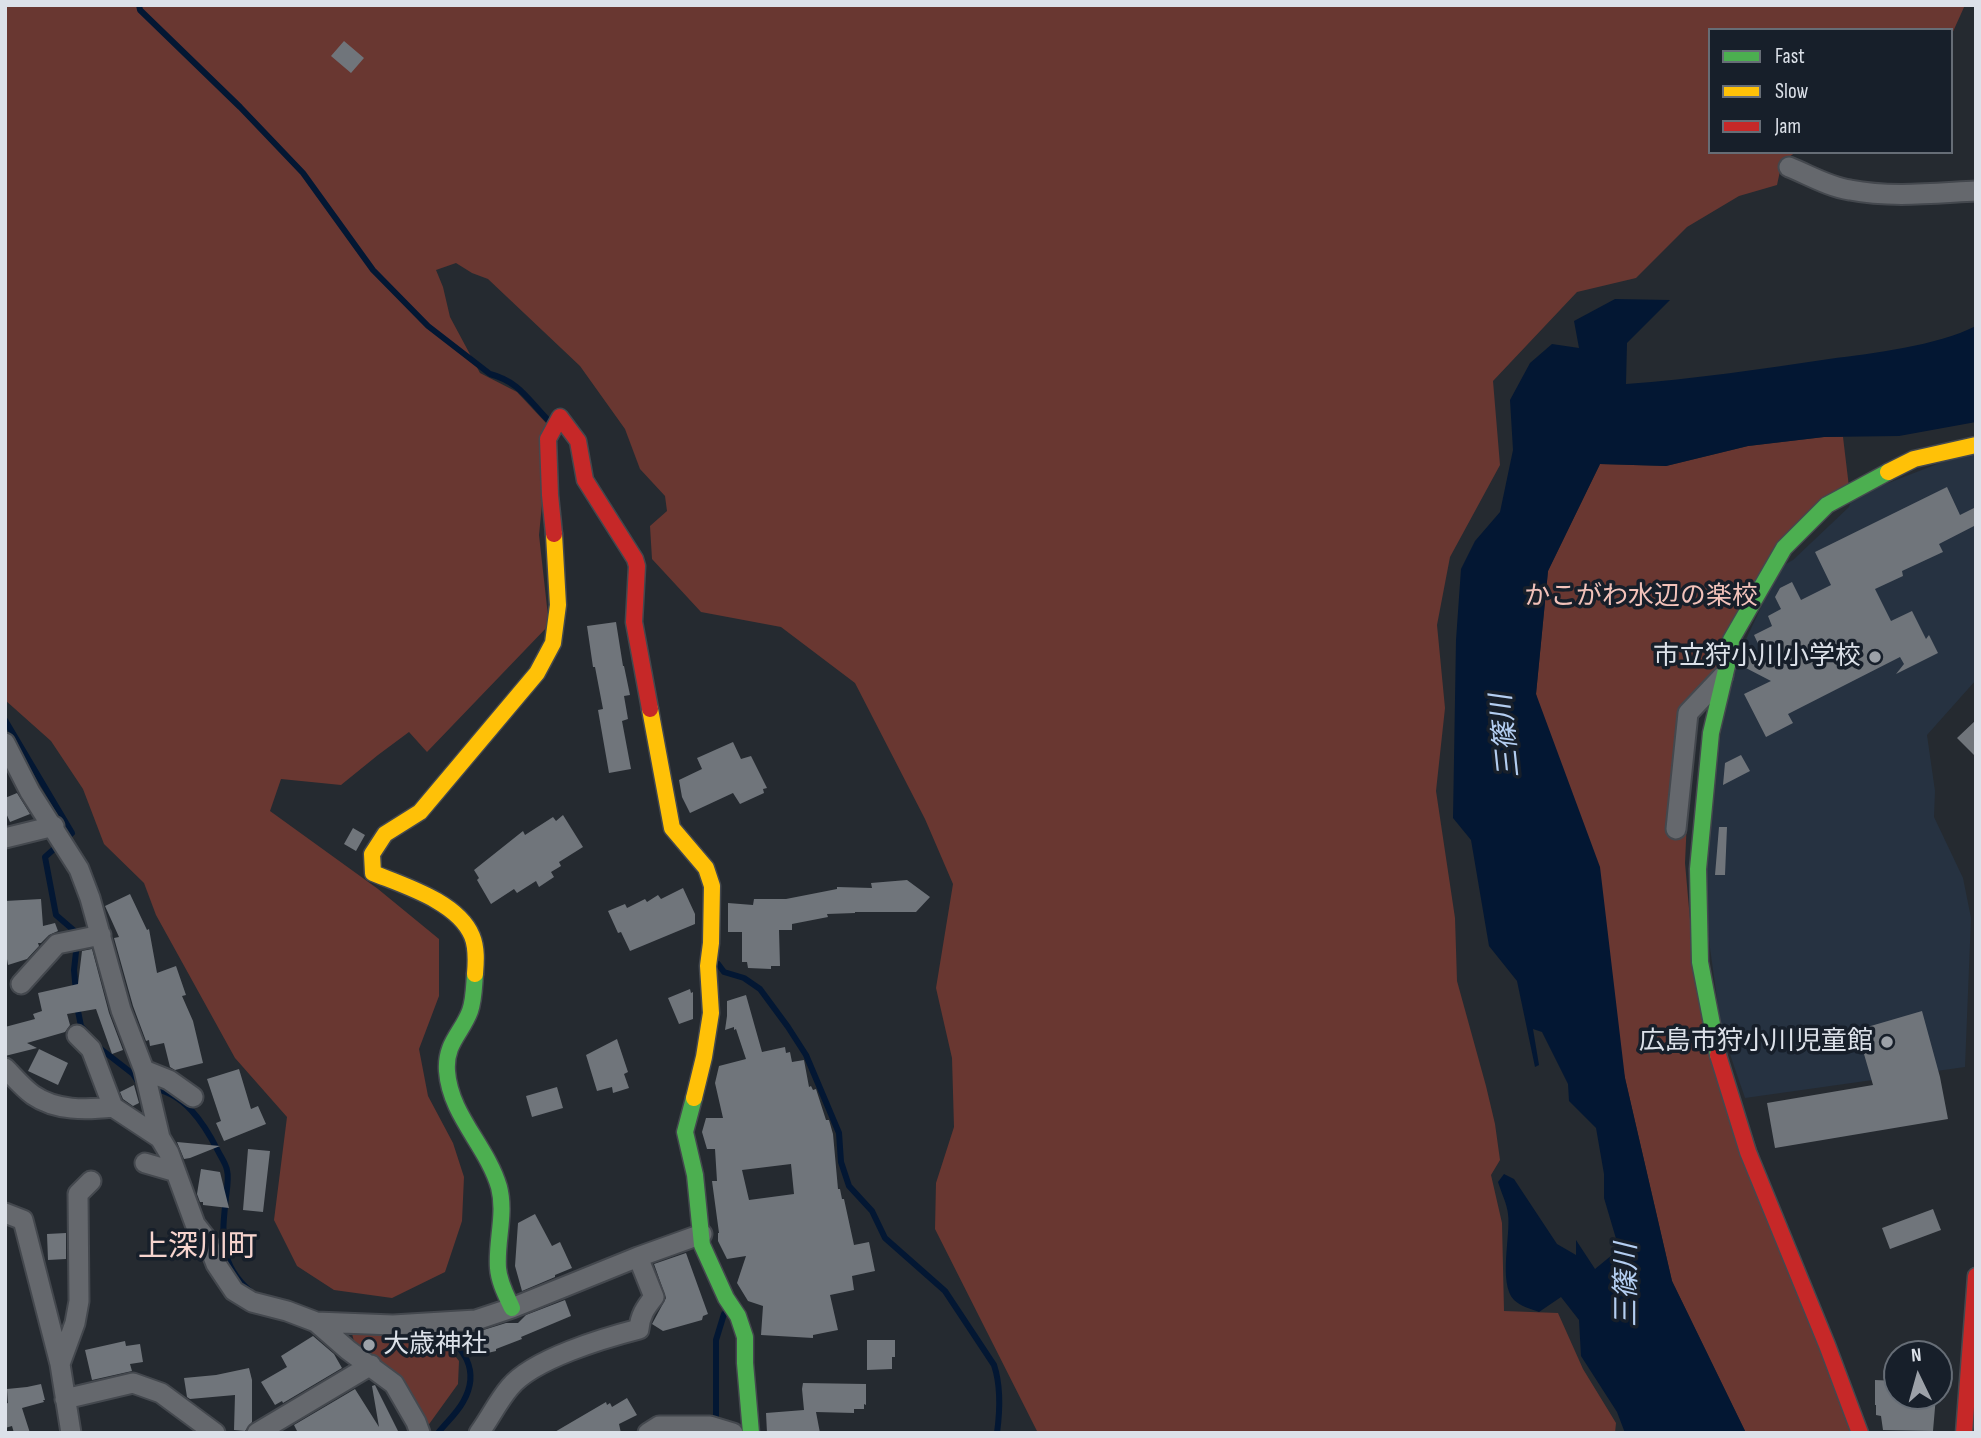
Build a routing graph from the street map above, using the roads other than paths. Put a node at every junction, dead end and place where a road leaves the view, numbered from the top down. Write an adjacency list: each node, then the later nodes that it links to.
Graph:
1 (1789, 166): 2 (street)
2 (1976, 191)
3 (1976, 445): 4 (street)
4 (1725, 674): 7 (street); 37 (street)
5 (5, 743): 6 (street)
6 (54, 826): 8 (street); 9 (street)
7 (1676, 829)
8 (5, 838)
9 (101, 935): 10 (street); 13 (street)
10 (21, 984)
11 (77, 1035): 15 (street)
12 (5, 1068): 15 (street)
13 (144, 1070): 14 (street); 16 (street)
14 (192, 1097)
15 (113, 1107): 16 (street)
16 (160, 1138): 18 (street)
17 (145, 1163): 18 (street)
18 (176, 1172): 25 (street)
19 (91, 1181): 26 (street)
20 (5, 1213): 26 (street)
21 (702, 1234): 22 (street); 24 (street); 36 (street)
22 (638, 1257): 24 (street); 33 (street)
23 (1976, 1276): 38 (street)
24 (512, 1308): 25 (street)
25 (316, 1322): 27 (street)
26 (60, 1364): 28 (street)
27 (370, 1366): 31 (street); 32 (street)
28 (65, 1399): 29 (street); 30 (street)
29 (71, 1433)
30 (215, 1433)
31 (257, 1433)
32 (420, 1433)
33 (479, 1433)
34 (648, 1433): 35 (street)
35 (733, 1433)
36 (751, 1433)
37 (1860, 1433)
38 (1964, 1433)

